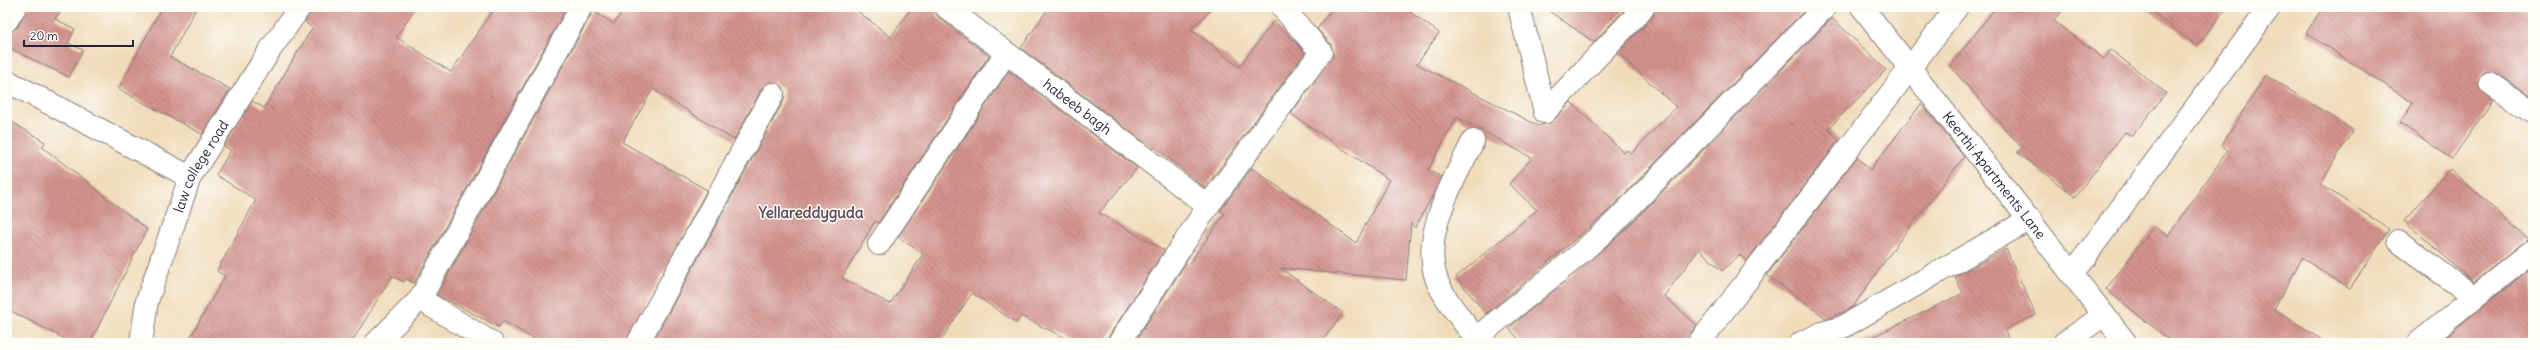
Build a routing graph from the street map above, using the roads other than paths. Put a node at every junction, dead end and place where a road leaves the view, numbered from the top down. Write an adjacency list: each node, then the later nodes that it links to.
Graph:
1 (15, 7): 12 (street)
2 (300, 7): 20 (street, law college road)
3 (581, 7): 28 (street)
4 (946, 7): 13 (street, habeeb bagh)
5 (1282, 7): 21 (street)
6 (1519, 7): 7 (street)
7 (1644, 7)
8 (1825, 7): 30 (street)
9 (1862, 7): 14 (street, Keerthi Apartments Lane)
10 (1957, 7): 14 (street)
11 (2270, 7): 26 (street)
12 (7, 20)
13 (1006, 52): 21 (street, habeeb bagh); 24 (street)
14 (1910, 69): 22 (street, Keerthi Apartments Lane); 36 (street)
15 (7, 81): 20 (street)
16 (2490, 83): 18 (street)
17 (773, 94): 34 (street)
18 (2533, 113)
19 (1473, 141): 30 (street)
20 (190, 177): 31 (street, law college road)
21 (1208, 206): 35 (street)
22 (2030, 219): 26 (street, Keerthi Apartments Lane); 37 (street)
23 (2398, 241): 27 (street)
24 (879, 244)
25 (2533, 250): 27 (street)
26 (2072, 274): 29 (street, Keerthi Apartments Lane)
27 (2474, 297): 40 (street)
28 (420, 299): 32 (street); 33 (street)
29 (2104, 315): 38 (street); 39 (street, Keerthi Apartments Lane)
30 (1478, 340)
31 (141, 343)
32 (376, 343)
33 (492, 343)
34 (638, 343)
35 (1118, 343)
36 (1698, 343)
37 (1800, 343)
38 (2064, 343)
39 (2126, 343)
40 (2418, 343)

